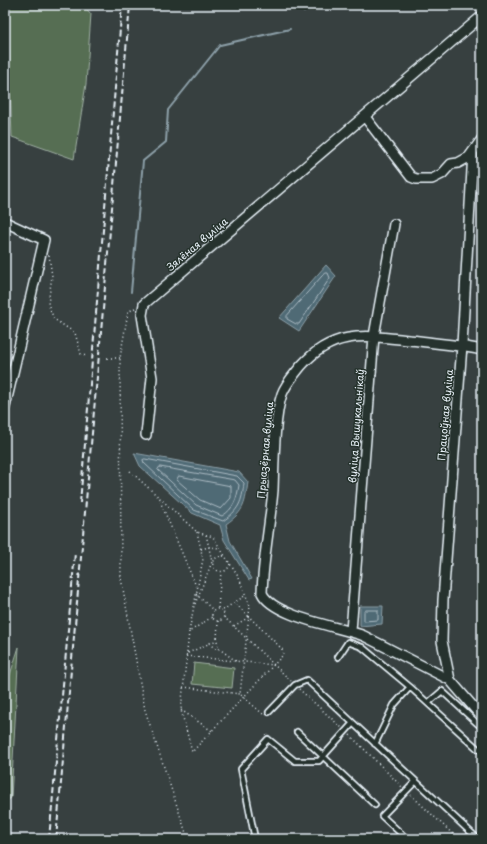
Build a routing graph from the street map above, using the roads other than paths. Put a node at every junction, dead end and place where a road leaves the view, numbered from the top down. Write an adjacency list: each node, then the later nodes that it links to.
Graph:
1 (482, 16): 2 (street, Зялёная вуліца)
2 (365, 116): 4 (street); 11 (street, Зялёная вуліца)
3 (482, 139): 4 (street)
4 (473, 152): 8 (street, Працоўная вуліца)
5 (5, 222): 10 (street)
6 (394, 224): 7 (street, вуліца Вышукальнікаў)
7 (374, 336): 8 (street, Прыазёрная вуліца); 12 (street, вуліца Вышукальнікаў); 12 (street, Прыазёрная вуліца)
8 (462, 345): 9 (street, Прыазёрная вуліца); 14 (street, Працоўная вуліца)
9 (482, 350)
10 (5, 407)
11 (146, 435)
12 (351, 631): 14 (street)
13 (338, 657): 15 (lane)
14 (450, 680): 18 (street)
15 (410, 687): 16 (lane); 21 (lane)
16 (428, 703): 18 (lane); 22 (lane)
17 (269, 712): 19 (lane)
18 (480, 720)
19 (353, 723): 21 (lane); 23 (lane)
20 (297, 732): 23 (lane)
21 (376, 744): 24 (lane)
22 (478, 749)
23 (324, 756): 25 (lane); 26 (lane)
24 (414, 782): 27 (lane); 28 (lane)
25 (374, 805)
26 (255, 839)
27 (407, 839)
28 (478, 839)

